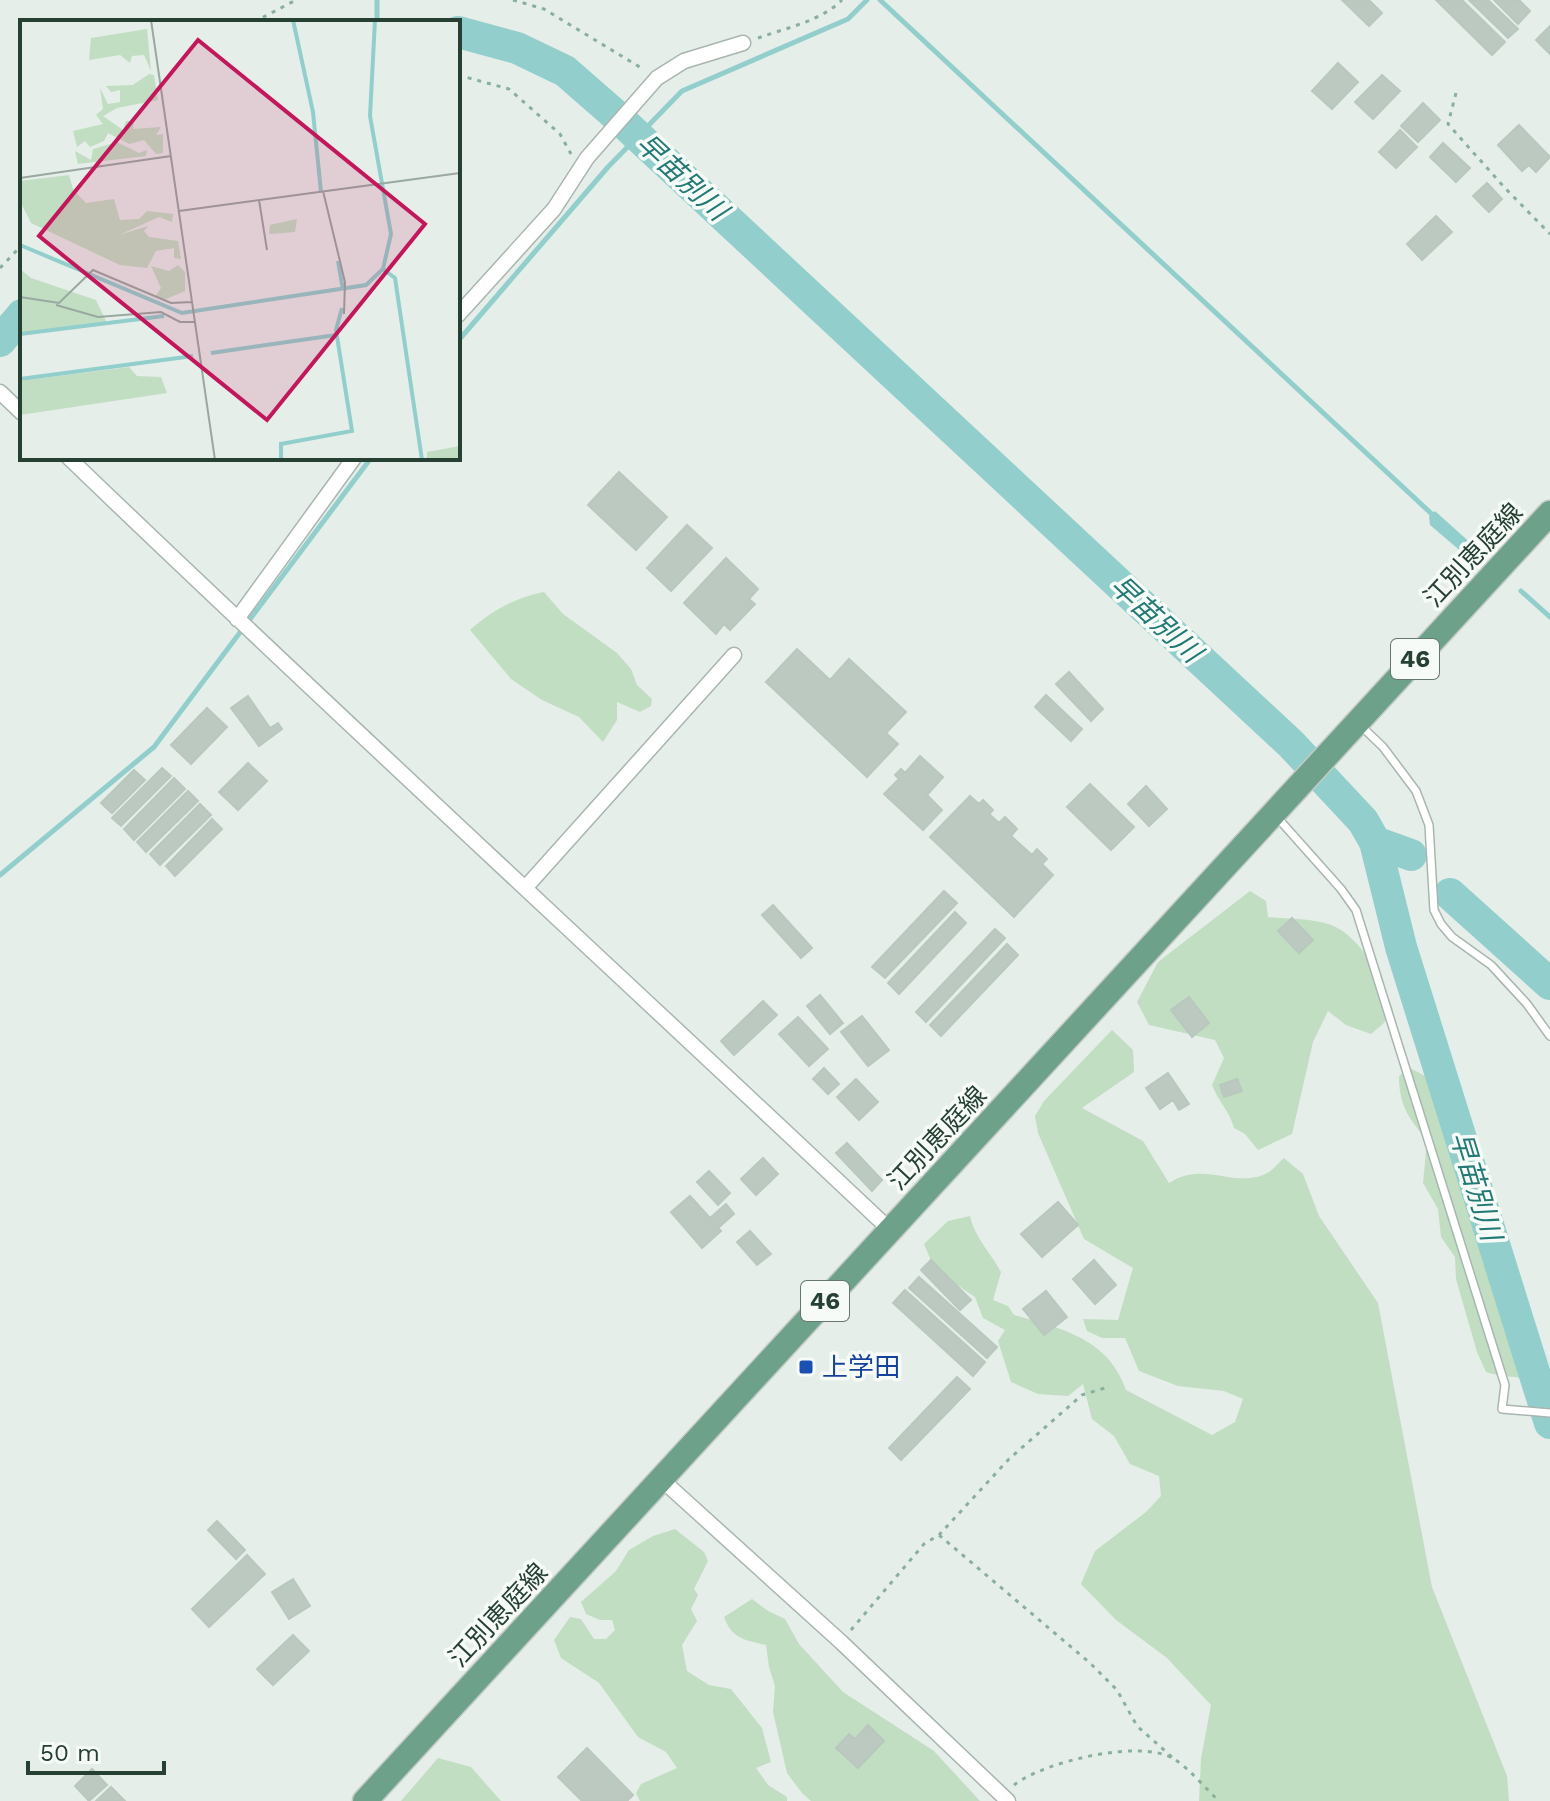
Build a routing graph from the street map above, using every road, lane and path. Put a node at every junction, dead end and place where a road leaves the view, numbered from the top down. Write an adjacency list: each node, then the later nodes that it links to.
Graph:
1 (296, 0): 4 (path)
2 (513, 0): 7 (path)
3 (842, 0): 5 (path)
4 (258, 20)
5 (743, 43): 7 (street)
6 (460, 76): 9 (path)
7 (654, 82): 9 (street)
8 (1456, 93): 10 (path)
9 (583, 164): 13 (street)
10 (1550, 234)
11 (20, 247): 12 (path)
12 (0, 268)
13 (460, 313)
14 (0, 392): 15 (street)
15 (18, 408)
16 (71, 460): 19 (street)
17 (353, 460): 19 (street)
18 (1550, 513): 21 (main road, 江別恵庭線 / 46)
19 (242, 625): 23 (street)
20 (734, 655): 23 (street)
21 (1352, 728): 22 (main road, 江別恵庭線 / 46); 24 (lane)
22 (1279, 807): 25 (main road, 江別恵庭線 / 46); 27 (lane)
23 (526, 887): 25 (street)
24 (1550, 1036)
25 (890, 1230): 28 (main road, 江別恵庭線 / 46)
26 (1105, 1388): 29 (path)
27 (1550, 1413)
28 (661, 1479): 30 (street); 33 (main road, 江別恵庭線 / 46)
29 (939, 1535): 30 (path); 31 (path)
30 (841, 1642): 32 (street)
31 (1173, 1758): 32 (path); 34 (path)
32 (1005, 1798)
33 (365, 1801)
34 (1219, 1801)

